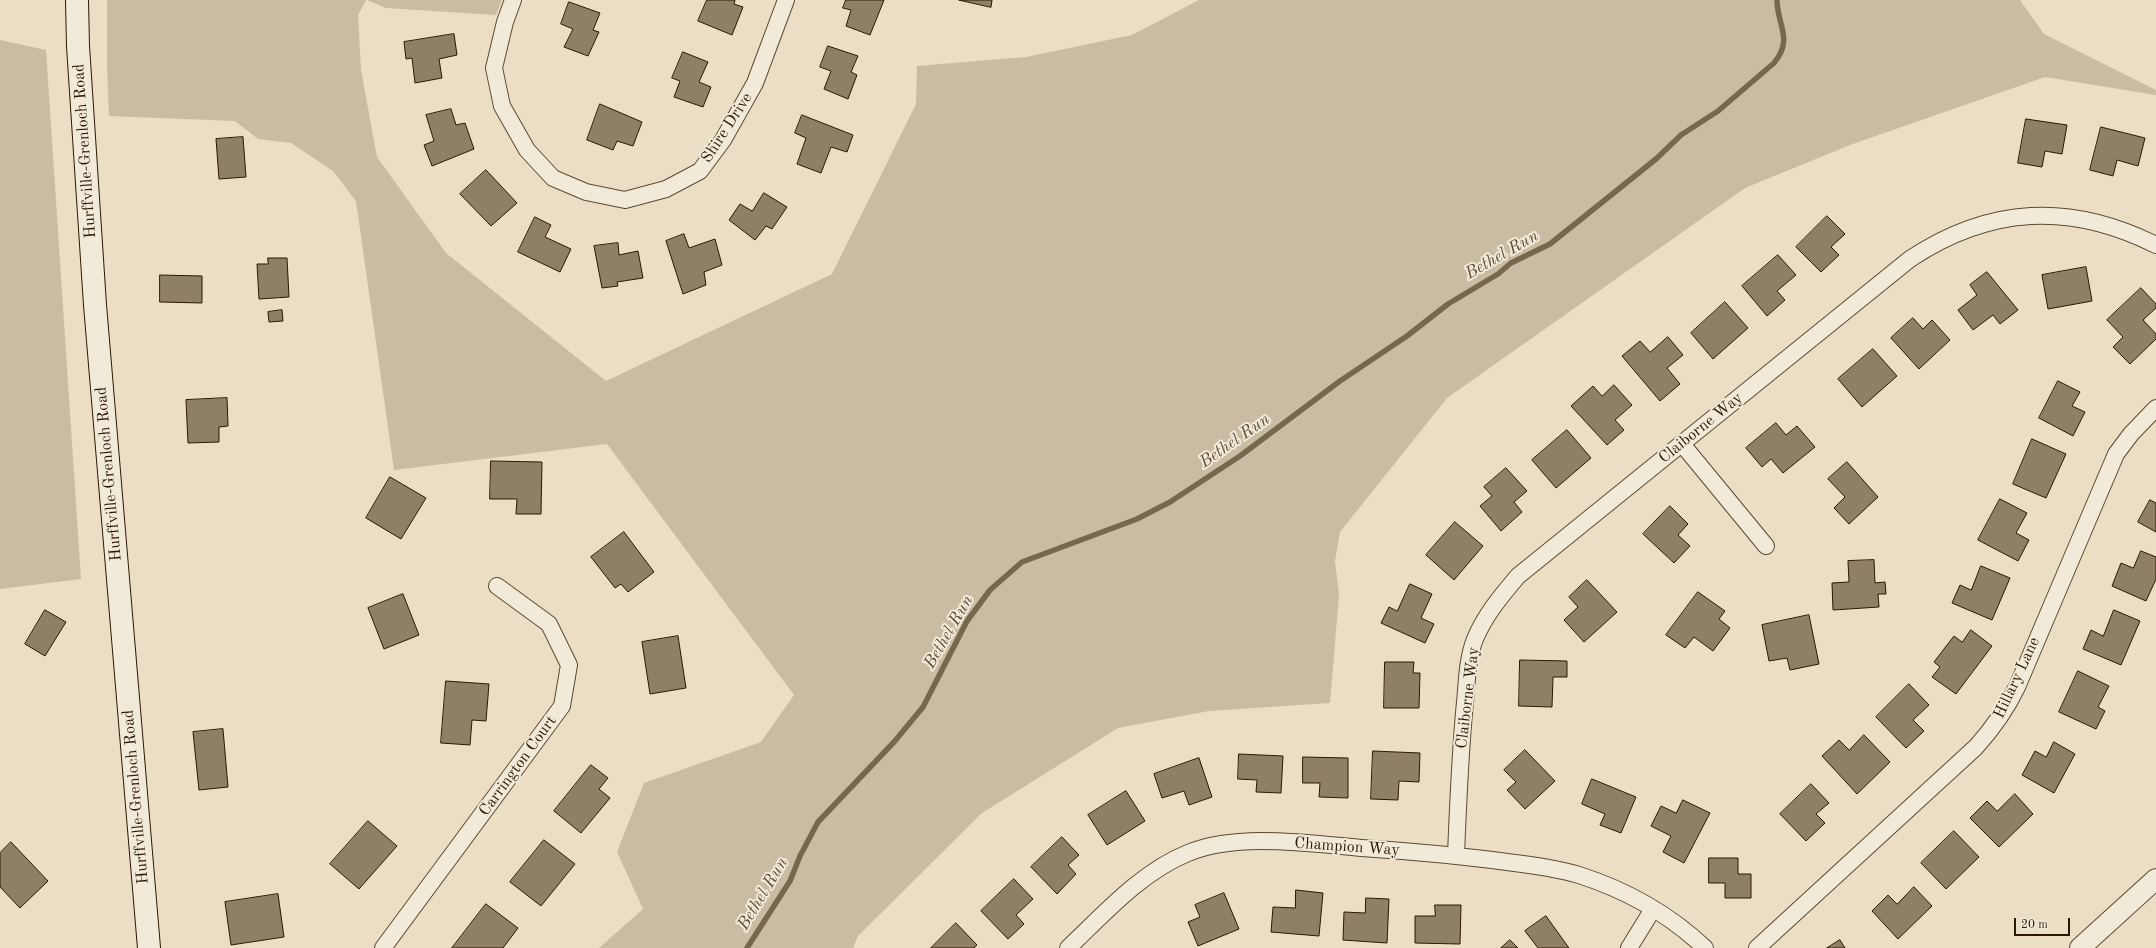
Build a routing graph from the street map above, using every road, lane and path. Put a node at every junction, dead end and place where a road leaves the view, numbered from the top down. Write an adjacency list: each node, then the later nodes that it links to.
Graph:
1 (77, 0): 12 (main road, Hurffville-Grenloch Road)
2 (513, 0): 3 (street, Shire Drive)
3 (786, 0)
4 (2156, 245): 6 (street, Claiborne Way)
5 (2156, 408): 17 (street, Hillary Lane)
6 (1682, 444): 7 (street); 9 (street, Claiborne Way)
7 (1766, 546)
8 (497, 586): 13 (street, Carrington Court)
9 (1456, 855): 11 (street, Champion Way); 14 (street, Champion Way)
10 (2156, 879): 18 (street)
11 (1653, 908): 15 (street); 16 (street, Champion Way)
12 (149, 948)
13 (383, 948)
14 (1068, 948)
15 (1629, 948)
16 (1706, 948)
17 (1757, 948)
18 (2080, 948)

